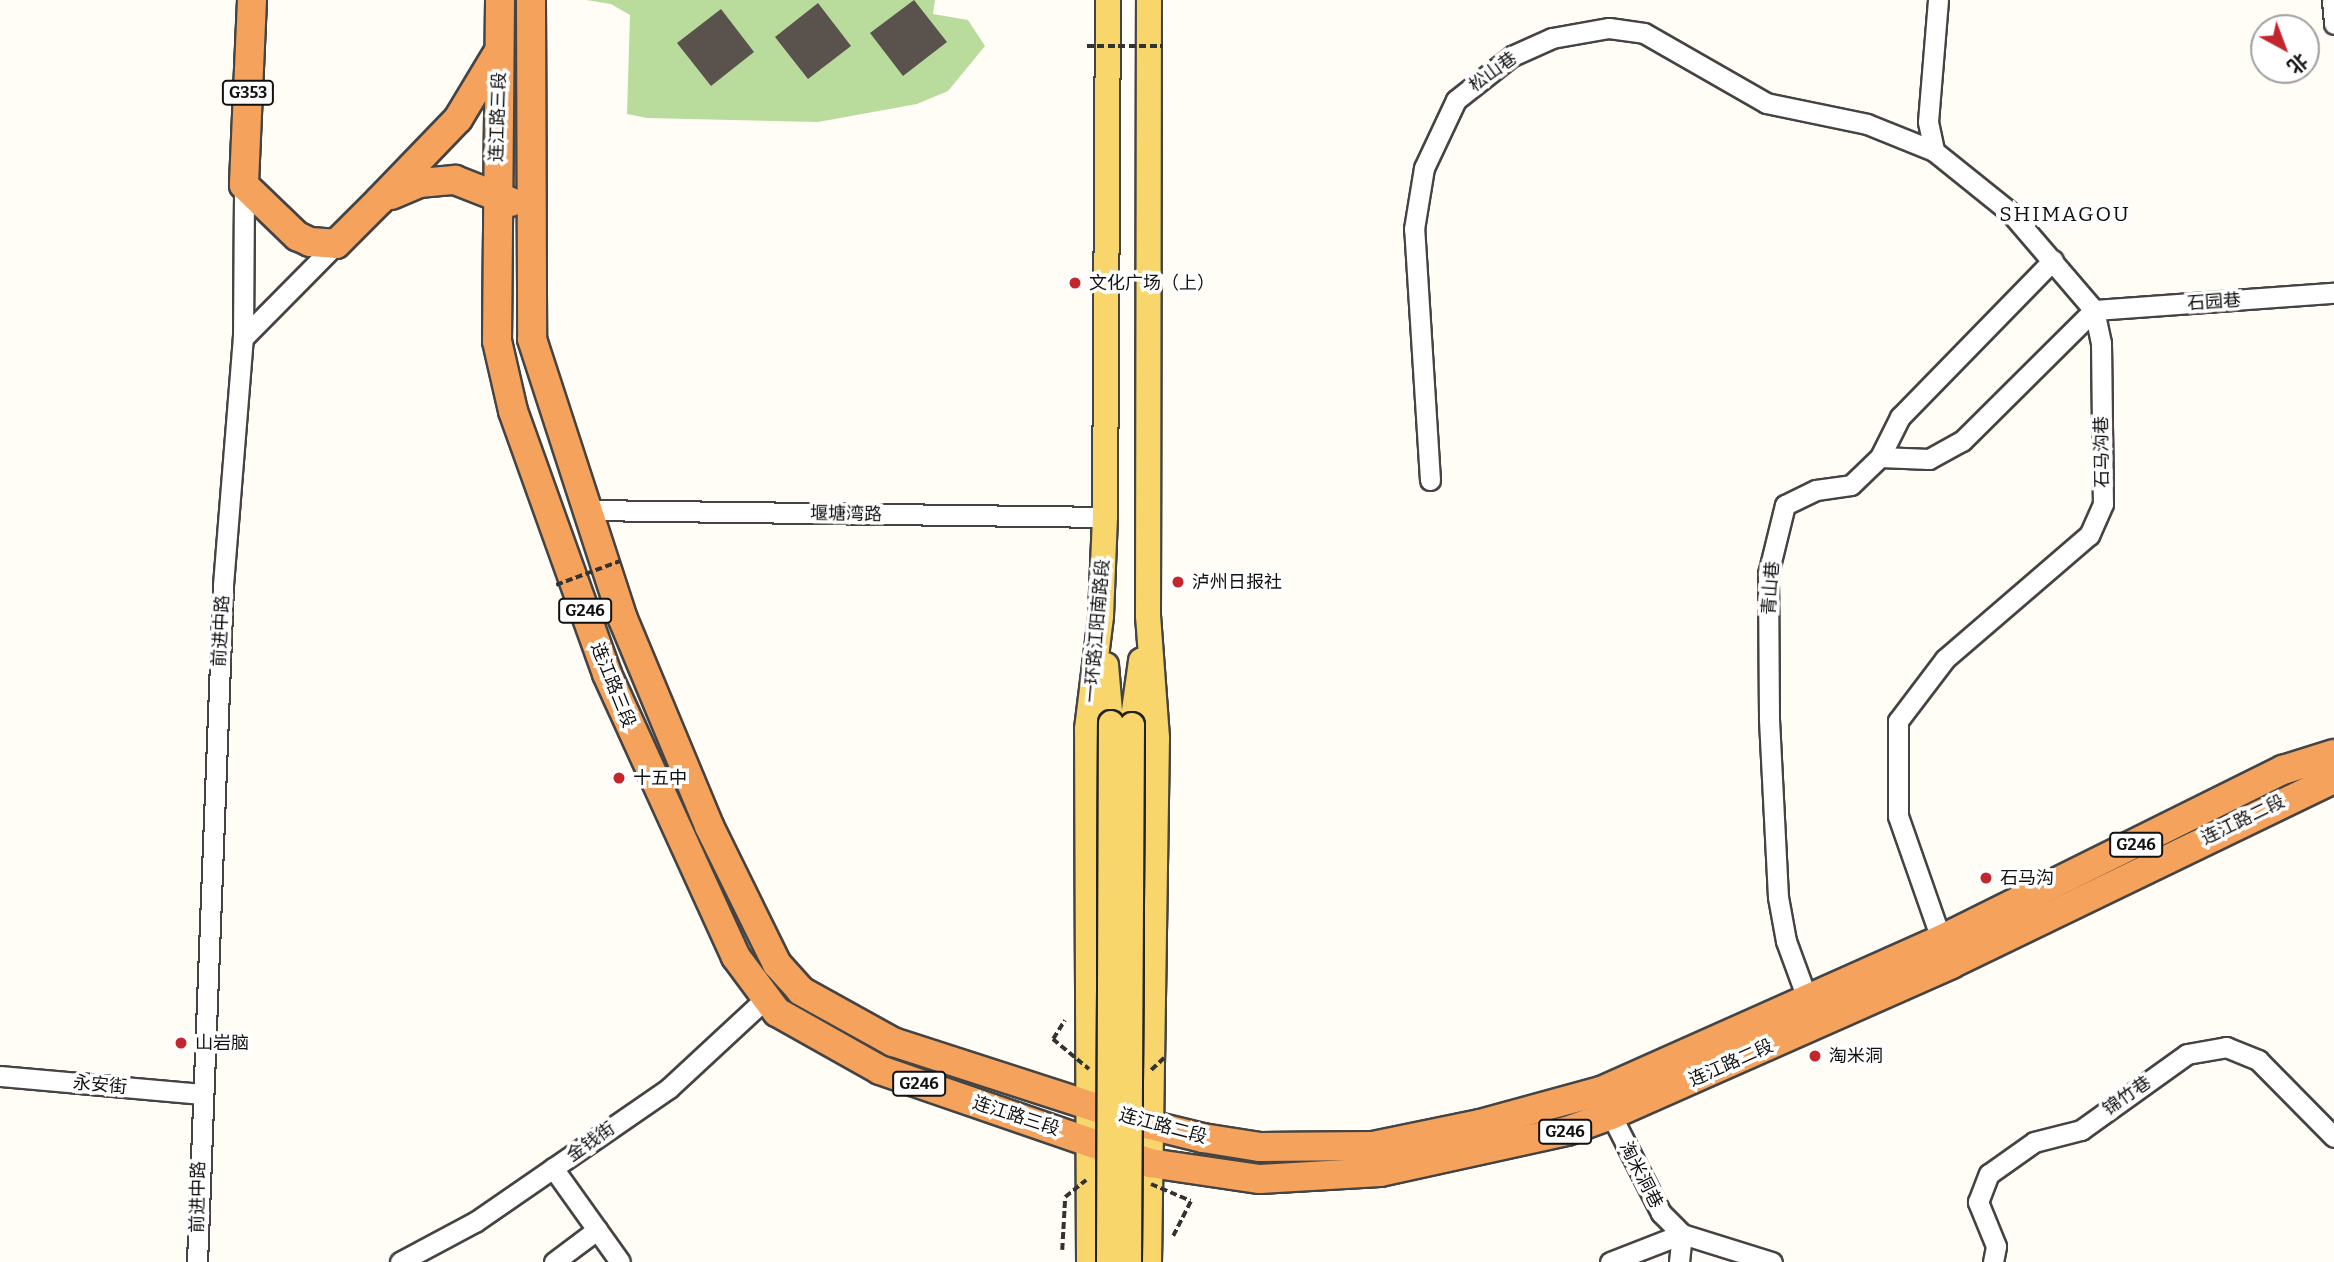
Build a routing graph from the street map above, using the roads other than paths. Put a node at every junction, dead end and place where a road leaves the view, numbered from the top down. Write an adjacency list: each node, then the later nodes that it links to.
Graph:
1 (252, 0): 11 (highway, 前进中路 / G353)
2 (500, 0): 9 (highway, 连江路三段 / G246)
3 (531, 0): 14 (highway, 连江路三段 / G246)
4 (1108, 0): 23 (main road, 一环路江阳南路段)
5 (1149, 0): 25 (main road)
6 (1938, 0): 10 (street)
7 (2332, 0): 8 (street)
8 (2334, 24)
9 (499, 51): 12 (highway, 连江路三段 / G246); 13 (highway)
10 (1934, 151): 16 (street, 石马沟巷); 21 (street, 松山巷)
11 (244, 185): 15 (highway); 19 (street, 前进中路)
12 (496, 195): 13 (highway); 14 (highway); 30 (highway, 连江路三段 / G246)
13 (379, 201): 15 (highway)
14 (530, 209): 22 (highway, 连江路三段 / G246)
15 (335, 244): 19 (street)
16 (2053, 260): 18 (street, 石马沟巷); 20 (street, 青山巷)
17 (2334, 293): 18 (street, 石园巷)
18 (2094, 310): 20 (street); 29 (street, 石马沟巷)
19 (243, 338): 35 (street, 前进中路)
20 (1880, 457): 31 (street, 青山巷)
21 (1430, 480)
22 (587, 510): 23 (street, 堰塘湾路); 36 (highway, 连江路三段 / G246)
23 (1105, 517): 24 (main road, 一环路江阳南路段)
24 (1101, 616): 26 (main road); 33 (main road, 一环路江阳南路段)
25 (1148, 616): 26 (main road); 32 (main road)
26 (1122, 724): 50 (main road, bridge); 51 (main road, bridge)
27 (2334, 754): 29 (highway, 连江路二段 / G246)
28 (2334, 779): 29 (highway, 连江路二段 / G246)
29 (1946, 952): 31 (highway, 连江路二段 / G246); 37 (highway, 连江路二段 / G246)
30 (765, 999): 40 (highway, 连江路三段 / G246); 42 (street, 金钱街)
31 (1808, 1001): 38 (highway, 连江路二段 / G246)
32 (1153, 1024): 33 (main road); 38 (main road)
33 (1086, 1032): 36 (main road, 一环路江阳南路段)
34 (0, 1076): 35 (street, 永安街)
35 (201, 1094): 46 (street, 前进中路)
36 (1088, 1103): 38 (highway, 连江路二段 / G246); 40 (main road, 一环路江阳南路段)
37 (1611, 1115): 41 (highway, 连江路二段 / G246); 44 (street, 淘米洞巷)
38 (1150, 1125): 41 (main road)
39 (2334, 1137): 56 (street, 锦竹巷)
40 (1087, 1138): 41 (highway, 连江路二段 / G246); 49 (main road, 一环路江阳南路段)
41 (1150, 1163): 52 (main road)
42 (553, 1168): 43 (street); 45 (street, 金钱街)
43 (597, 1230): 47 (street); 48 (street)
44 (1682, 1234): 53 (street); 54 (street); 55 (street)
45 (410, 1260)
46 (197, 1262)
47 (554, 1262)
48 (620, 1262)
49 (1088, 1262)
50 (1109, 1262)
51 (1129, 1262)
52 (1149, 1262)
53 (1611, 1262)
54 (1679, 1262)
55 (1772, 1262)
56 (1993, 1262)

